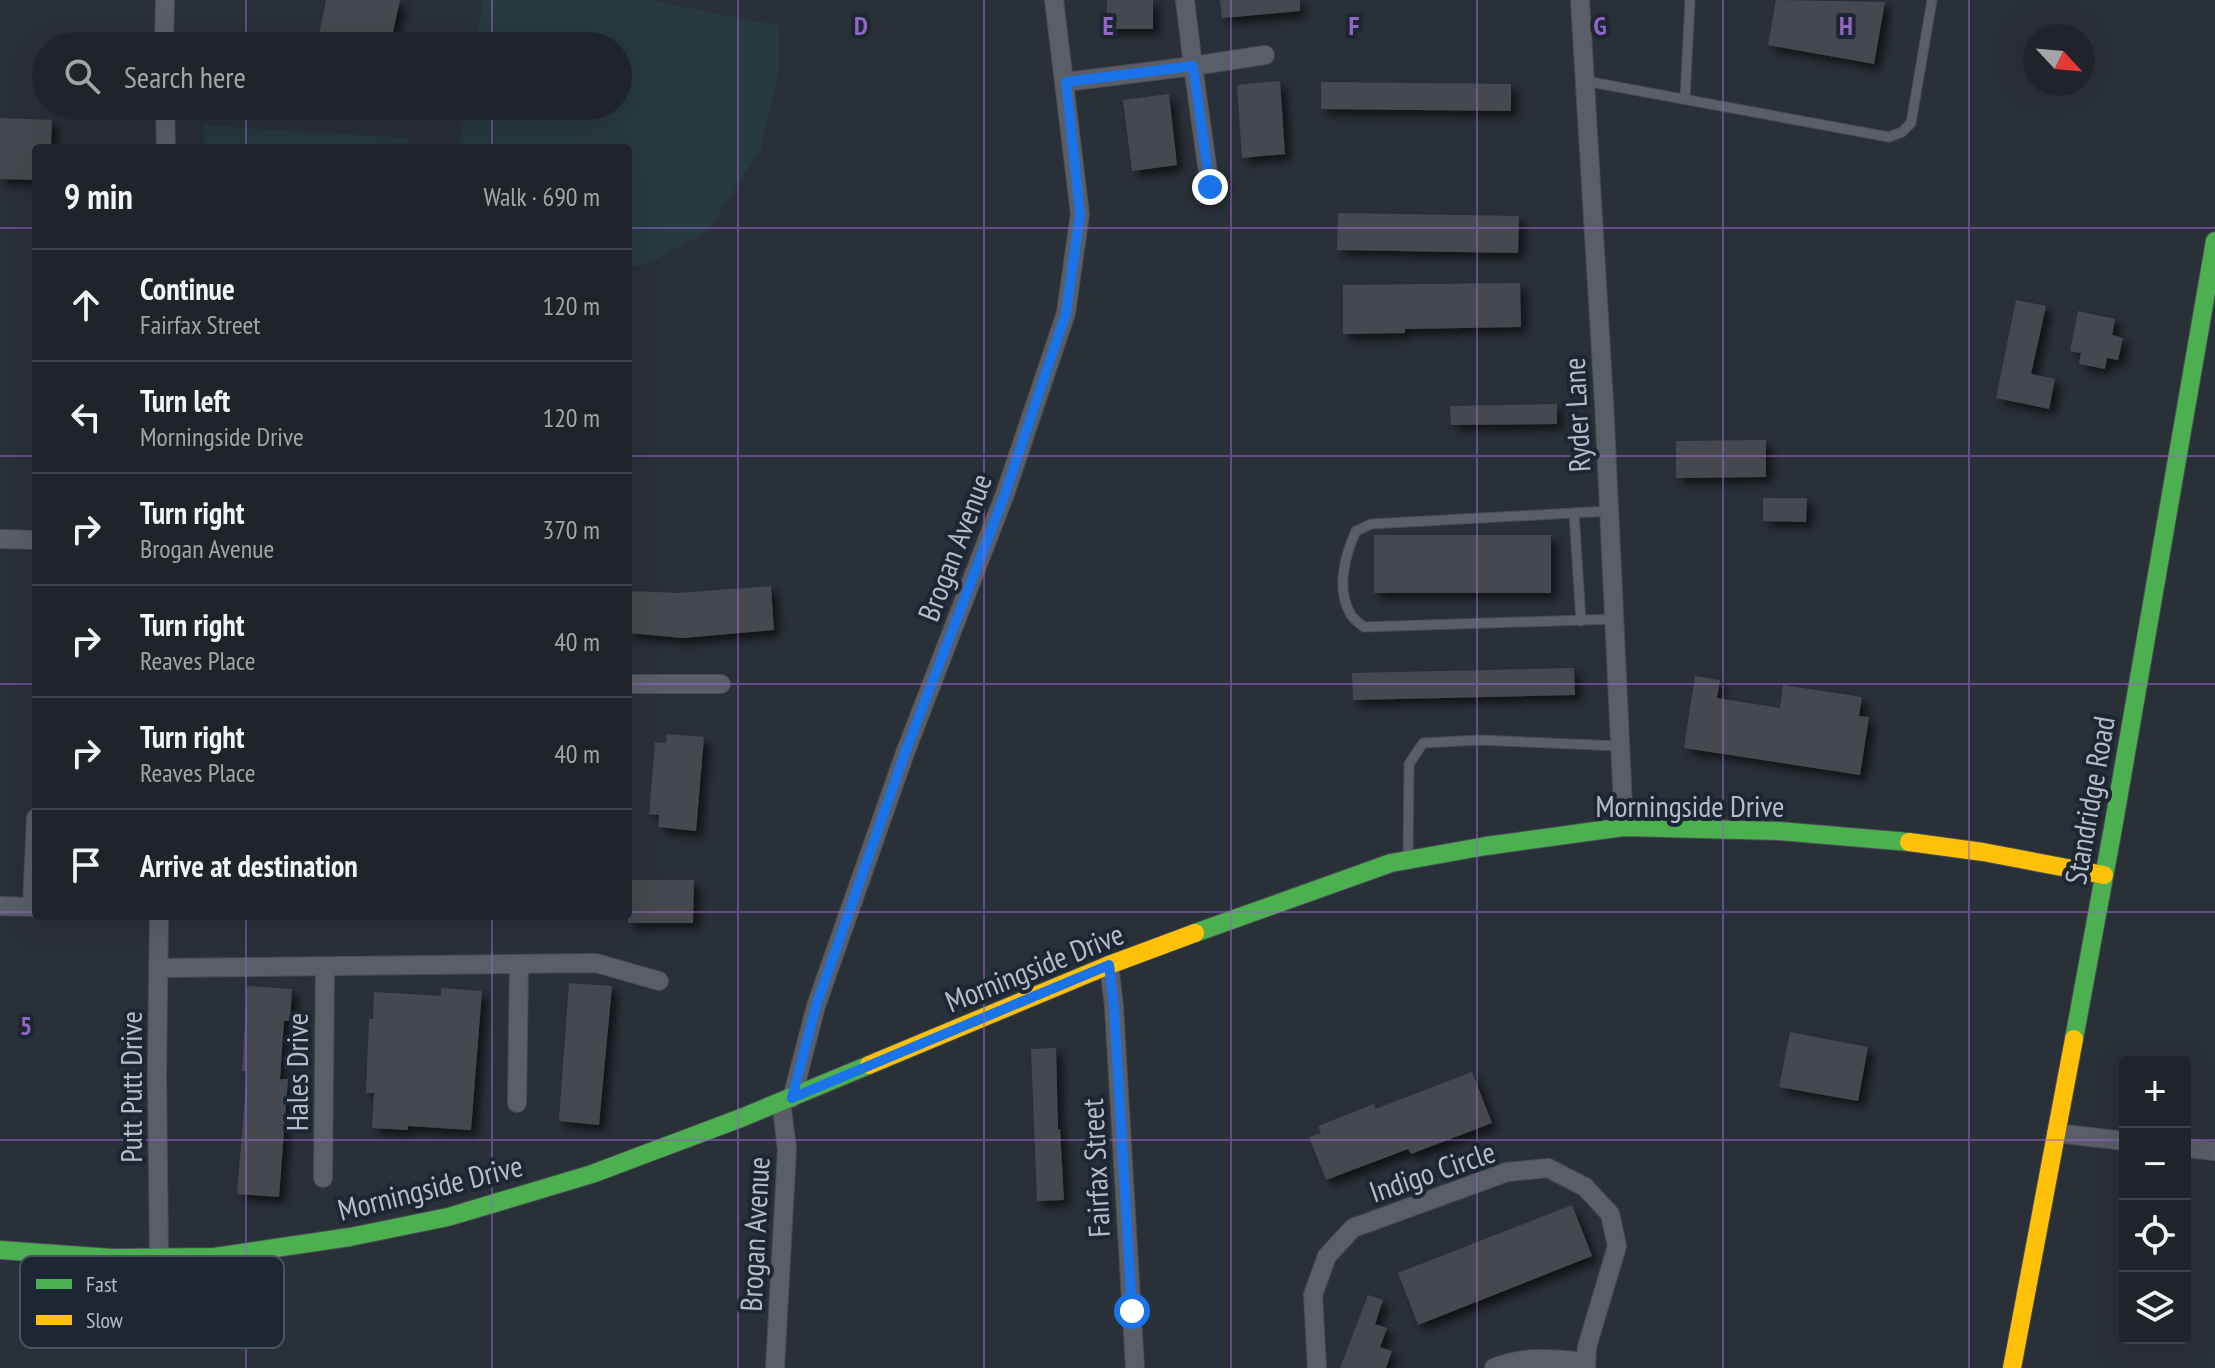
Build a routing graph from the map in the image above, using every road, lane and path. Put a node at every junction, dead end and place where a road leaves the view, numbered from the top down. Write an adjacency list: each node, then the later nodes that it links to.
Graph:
1 (165, 0): 7 (street)
2 (1054, 0): 11 (street, Brogan Avenue)
3 (1185, 0): 9 (street)
4 (1580, 0): 10 (street, Ryder Lane)
5 (1690, 0): 12 (lane)
6 (1932, 0): 12 (lane)
7 (164, 32)
8 (1265, 55): 9 (street)
9 (1193, 66): 11 (street); 15 (street)
10 (1585, 81): 12 (lane); 17 (street, Ryder Lane)
11 (1066, 82): 37 (street, Brogan Avenue)
12 (1685, 99)
13 (165, 120): 14 (street)
14 (166, 144)
15 (1210, 187)
16 (2215, 241): 28 (street, Standridge Road)
17 (1610, 511): 18 (lane); 21 (street, Ryder Lane)
18 (1574, 513): 22 (lane); 22 (lane)
19 (0, 539): 20 (street)
20 (32, 540)
21 (1615, 619): 22 (lane); 25 (street, Ryder Lane)
22 (1581, 621)
23 (632, 684): 24 (street)
24 (721, 684)
25 (1620, 746): 26 (street, Ryder Lane); 27 (lane)
26 (1624, 827): 27 (street, Morningside Drive); 28 (street, Morningside Drive)
27 (1408, 860): 33 (street, Morningside Drive)
28 (2104, 875): 39 (street, Standridge Road)
29 (0, 906): 30 (street)
30 (32, 907)
31 (159, 920): 35 (street, Putt Putt Drive)
32 (519, 964): 34 (street); 36 (street); 38 (street)
33 (1109, 965): 37 (street, Morningside Drive); 50 (street, Fairfax Street)
34 (325, 967): 35 (street); 43 (street, Hales Drive)
35 (158, 968): 46 (street, Putt Putt Drive)
36 (659, 981)
37 (786, 1100): 47 (street, Morningside Drive); 49 (street, Brogan Avenue)
38 (517, 1103)
39 (2056, 1133): 40 (street); 53 (street, Standridge Road)
40 (2119, 1140)
41 (2191, 1149): 42 (street)
42 (2215, 1151)
43 (323, 1178)
44 (0, 1250): 45 (street, Morningside Drive)
45 (84, 1256)
46 (159, 1256)
47 (194, 1256)
48 (1586, 1365): 51 (street, Indigo Circle); 52 (street)
49 (775, 1368)
50 (1135, 1368)
51 (1317, 1368)
52 (1494, 1368)
53 (2012, 1368)

